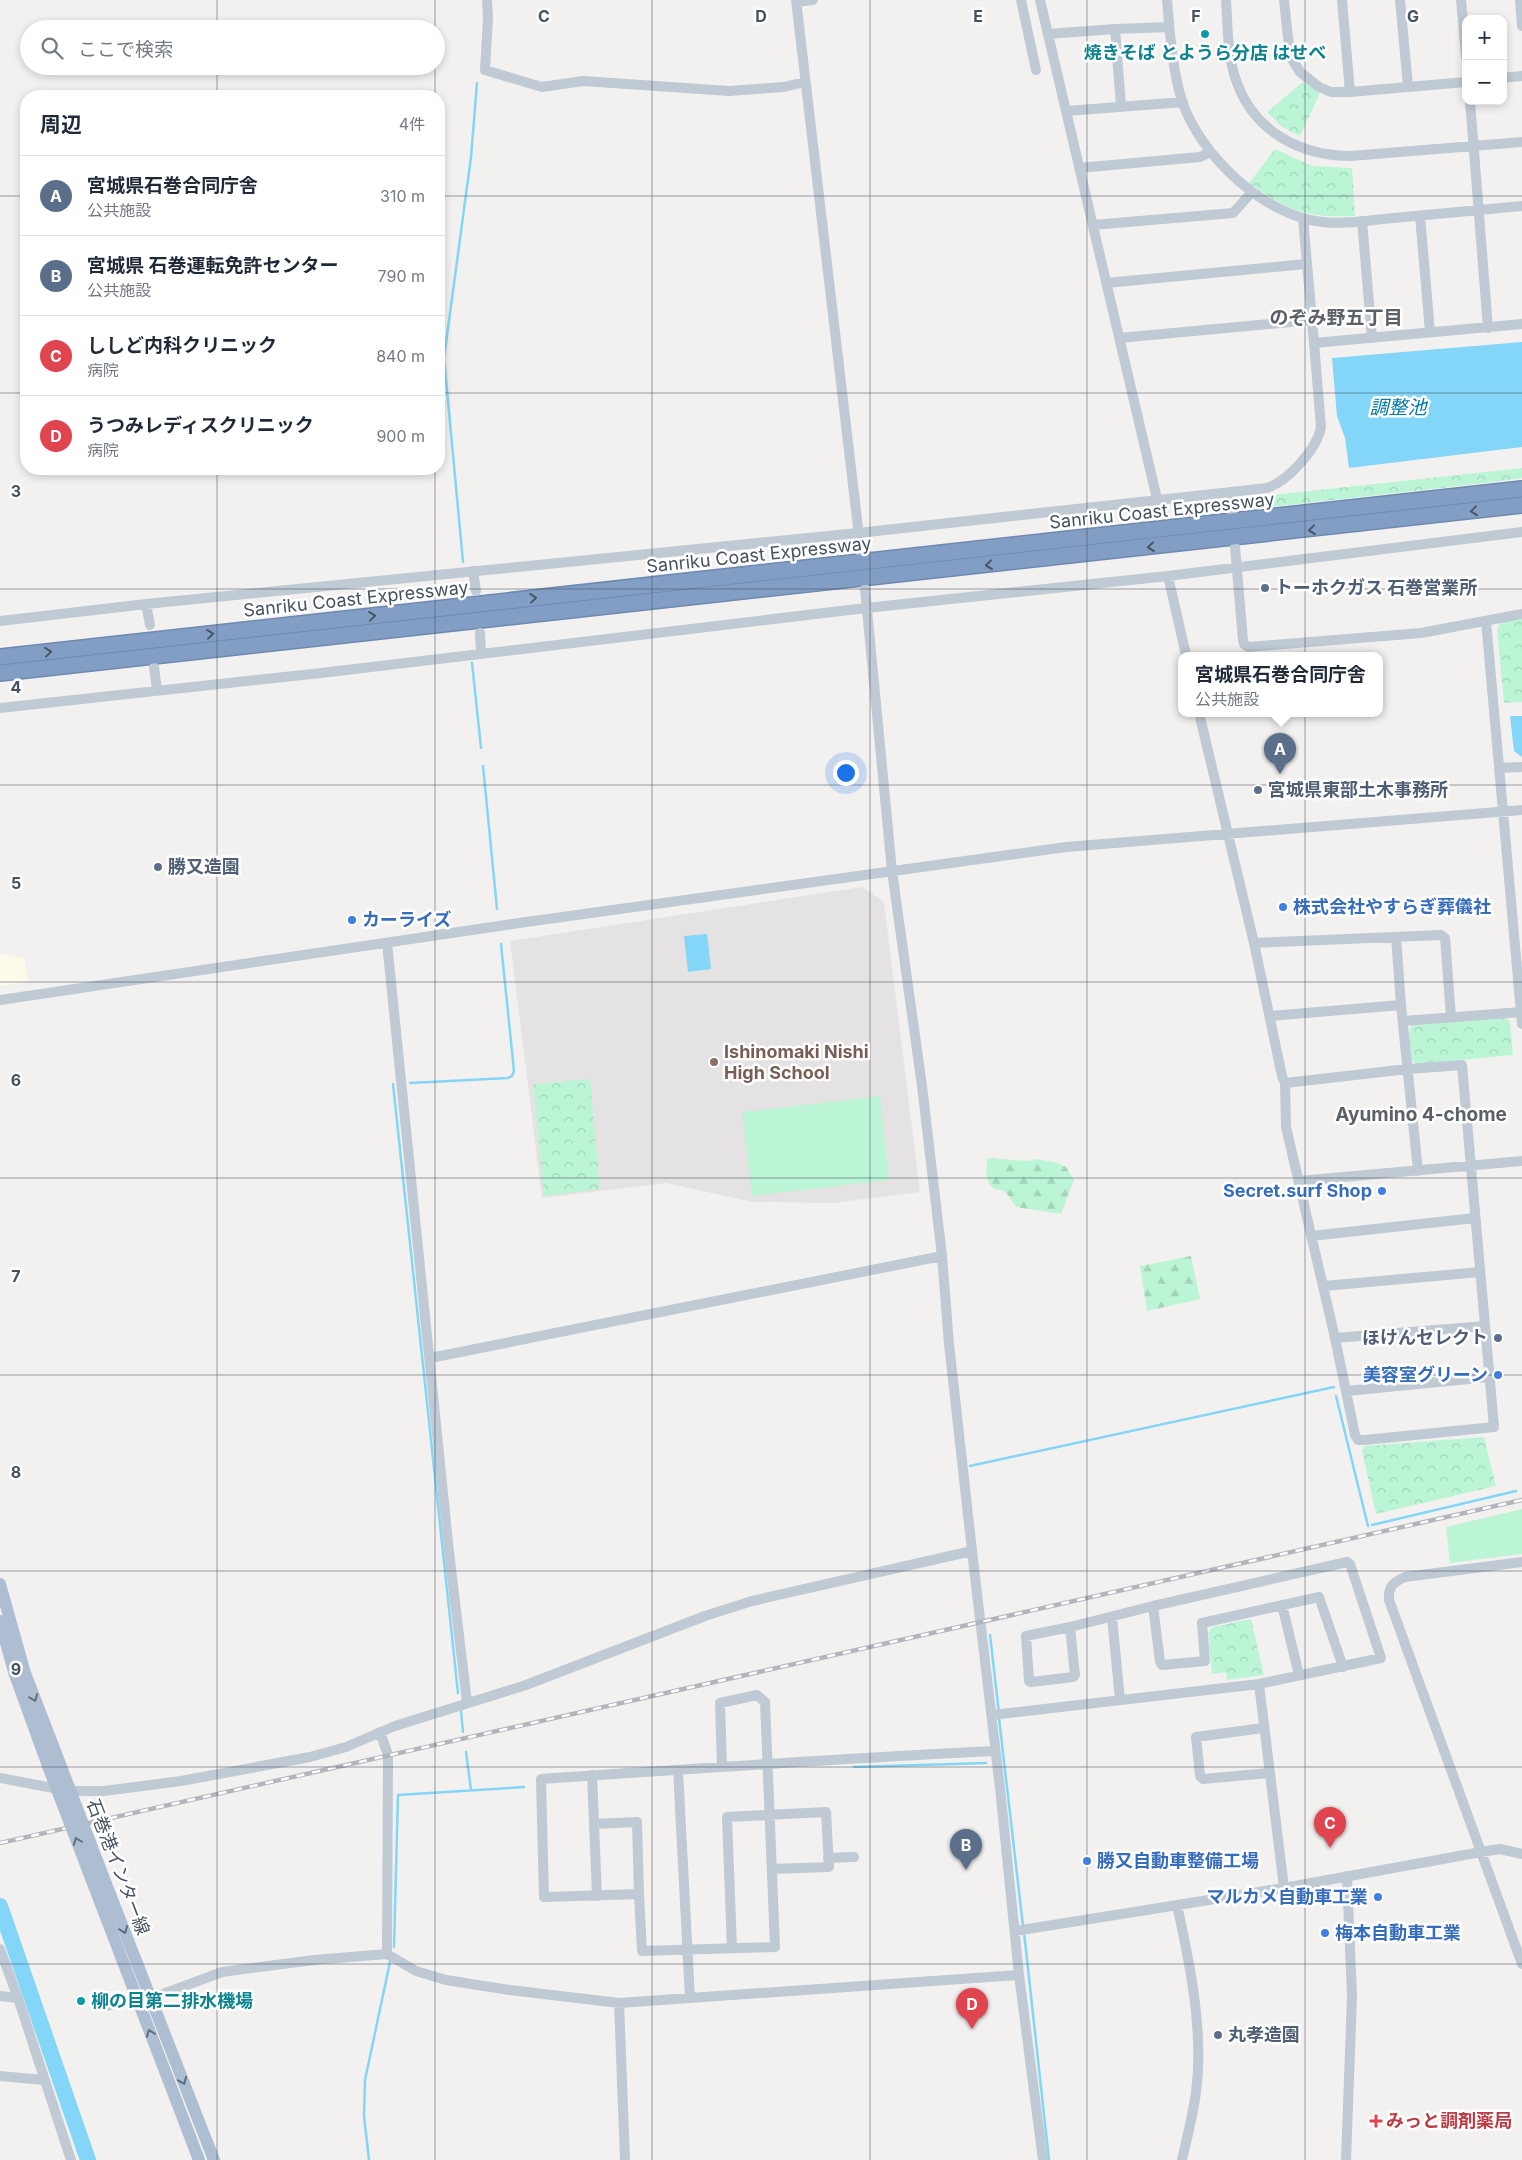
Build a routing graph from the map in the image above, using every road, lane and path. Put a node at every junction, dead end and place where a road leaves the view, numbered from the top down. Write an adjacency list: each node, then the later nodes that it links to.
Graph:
1 (487, 0): 21 (street)
2 (813, 0): 12 (street)
3 (1020, 0): 18 (street)
4 (1040, 0): 17 (street)
5 (1167, 0): 15 (street)
6 (1226, 0): 30 (street)
7 (1284, 0): 24 (street)
8 (1342, 0): 24 (street)
9 (1400, 0): 23 (street)
10 (1461, 0): 13 (street)
11 (1520, 0): 14 (street)
12 (796, 1): 21 (street)
13 (1462, 15)
14 (1522, 26)
15 (1169, 27): 16 (street); 25 (street)
16 (1115, 28): 17 (street); 27 (street)
17 (1048, 34): 28 (street)
18 (1036, 70)
19 (1522, 76): 20 (street)
20 (1507, 78)
21 (805, 82): 55 (street)
22 (1462, 82): 23 (street)
23 (1408, 86): 24 (street)
24 (1350, 92)
25 (1183, 102): 27 (street); 31 (street)
26 (1470, 105): 30 (street)
27 (1121, 106): 28 (street)
28 (1067, 111): 32 (street)
29 (1522, 142): 30 (street)
30 (1473, 146): 35 (street)
31 (1210, 152): 32 (street); 33 (street)
32 (1079, 168): 39 (street)
33 (1252, 192): 37 (street); 39 (street)
34 (1522, 206): 35 (street)
35 (1479, 210): 36 (street); 44 (street)
36 (1420, 216): 38 (street); 45 (street)
37 (1303, 218): 38 (street); 40 (street)
38 (1362, 221): 47 (street)
39 (1092, 225): 41 (street)
40 (1306, 264): 41 (street); 42 (street)
41 (1106, 283): 46 (street)
42 (1312, 320): 46 (street); 48 (street)
43 (1522, 324): 44 (street)
44 (1488, 328): 45 (street)
45 (1430, 332): 47 (street)
46 (1119, 338): 51 (street)
47 (1372, 338): 48 (street)
48 (1314, 343): 50 (street)
49 (1522, 489): 72 (highway, Sanriku Coast Expressway, one-way to 49)
50 (1229, 492): 51 (street); 53 (street)
51 (1157, 499): 55 (street)
52 (1522, 505): 74 (highway, Sanriku Coast Expressway, one-way to 74)
53 (1232, 512)
54 (1522, 532): 58 (street)
55 (858, 533): 57 (street); 59 (street)
56 (1235, 547): 58 (street)
57 (861, 553)
58 (1237, 568): 60 (street); 67 (street)
59 (472, 571): 62 (street); 63 (street)
60 (1168, 576): 64 (street); 71 (street)
61 (865, 589): 64 (street)
62 (476, 591)
63 (146, 604): 66 (street); 68 (street)
64 (866, 608): 70 (street); 83 (street)
65 (1522, 614): 67 (street)
66 (0, 621)
67 (1486, 621): 79 (street)
68 (150, 625)
69 (480, 633): 70 (street)
70 (481, 652): 75 (street)
71 (1185, 652)
72 (0, 657)
73 (154, 667): 75 (street)
74 (0, 673)
75 (157, 690): 76 (street)
76 (0, 708)
77 (1200, 717): 82 (street)
78 (1522, 767): 79 (street)
79 (1499, 768): 81 (street)
80 (1522, 810): 81 (street)
81 (1503, 812): 82 (street); 89 (street)
82 (1227, 833): 83 (street); 86 (street)
83 (892, 871): 85 (street); 102 (street)
84 (1396, 937): 86 (street); 88 (street); 91 (street)
85 (387, 943): 87 (street); 107 (street)
86 (1254, 943): 90 (street)
87 (0, 1000)
88 (1401, 1005): 90 (street); 92 (street)
89 (1521, 1012): 91 (street); 93 (street)
90 (1270, 1016): 95 (street)
91 (1451, 1017): 92 (street)
92 (1403, 1021): 94 (street)
93 (1522, 1024)
94 (1408, 1069): 95 (street); 97 (street); 98 (street)
95 (1285, 1084): 99 (street)
96 (1522, 1161): 97 (street)
97 (1470, 1165): 98 (street); 100 (street)
98 (1418, 1171): 99 (street)
99 (1299, 1181): 101 (street)
100 (1476, 1218): 101 (street); 103 (street)
101 (1311, 1236): 104 (street)
102 (942, 1256): 107 (street); 110 (street)
103 (1480, 1272): 104 (street); 105 (street)
104 (1324, 1286): 106 (street)
105 (1485, 1326): 106 (street); 108 (street)
106 (1336, 1338): 109 (street)
107 (430, 1358): 122 (street)
108 (1490, 1377): 109 (street); 109 (street)
109 (1346, 1391)
110 (972, 1552): 122 (street); 123 (street)
111 (1522, 1562): 136 (street)
112 (0, 1584): 128 (main road, 石巻港インター線, one-way to 128)
113 (1282, 1605): 114 (street); 118 (street); 119 (street)
114 (1154, 1606): 115 (street); 118 (street)
115 (1112, 1617): 117 (street); 121 (street)
116 (0, 1621): 128 (main road, 石巻港インター線)
117 (1070, 1627): 117 (street)
118 (1343, 1666): 119 (street)
119 (1299, 1675): 120 (street)
120 (1259, 1684): 121 (street); 124 (street)
121 (1120, 1700): 123 (street)
122 (467, 1702): 125 (street)
123 (992, 1715): 126 (street)
124 (1263, 1728): 131 (street); 131 (street)
125 (380, 1732): 133 (street); 151 (street)
126 (995, 1750): 127 (street); 147 (street)
127 (768, 1764): 129 (street); 129 (street); 134 (street)
128 (54, 1765): 142 (main road, 石巻港インター線, bridge)
129 (722, 1767): 130 (street)
130 (678, 1770): 132 (street); 150 (street)
131 (1269, 1773): 143 (street)
132 (592, 1776): 135 (street); 145 (street)
133 (0, 1778)
134 (770, 1815): 139 (street); 140 (street); 148 (street)
135 (594, 1824): 144 (street); 145 (street)
136 (1482, 1852): 137 (street); 141 (street); 152 (street)
137 (1522, 1854)
138 (854, 1857): 139 (street)
139 (828, 1858): 140 (street)
140 (772, 1870): 148 (street)
141 (1348, 1876): 143 (street); 169 (street)
142 (100, 1885): 164 (main road, 石巻港インター線, one-way to 142); 165 (main road, 石巻港インター線, one-way to 165)
143 (1284, 1888): 146 (street)
144 (639, 1894): 145 (street); 150 (street)
145 (597, 1896)
146 (1178, 1906): 147 (street); 168 (street)
147 (1015, 1931): 153 (street)
148 (732, 1948): 150 (street)
149 (0, 1949): 156 (street)
150 (688, 1950): 157 (street)
151 (387, 1954): 154 (street); 159 (street)
152 (1522, 1964)
153 (1019, 1975): 157 (street); 167 (street)
154 (163, 1994)
155 (0, 1996): 156 (street)
156 (18, 1998): 162 (street)
157 (690, 1998): 159 (street)
158 (121, 2002): 160 (street)
159 (619, 2003): 166 (street)
160 (107, 2006)
161 (0, 2076): 162 (street)
162 (44, 2080): 163 (street)
163 (71, 2160)
164 (199, 2160)
165 (214, 2160)
166 (625, 2160)
167 (1043, 2160)
168 (1182, 2160)
169 (1346, 2160)

